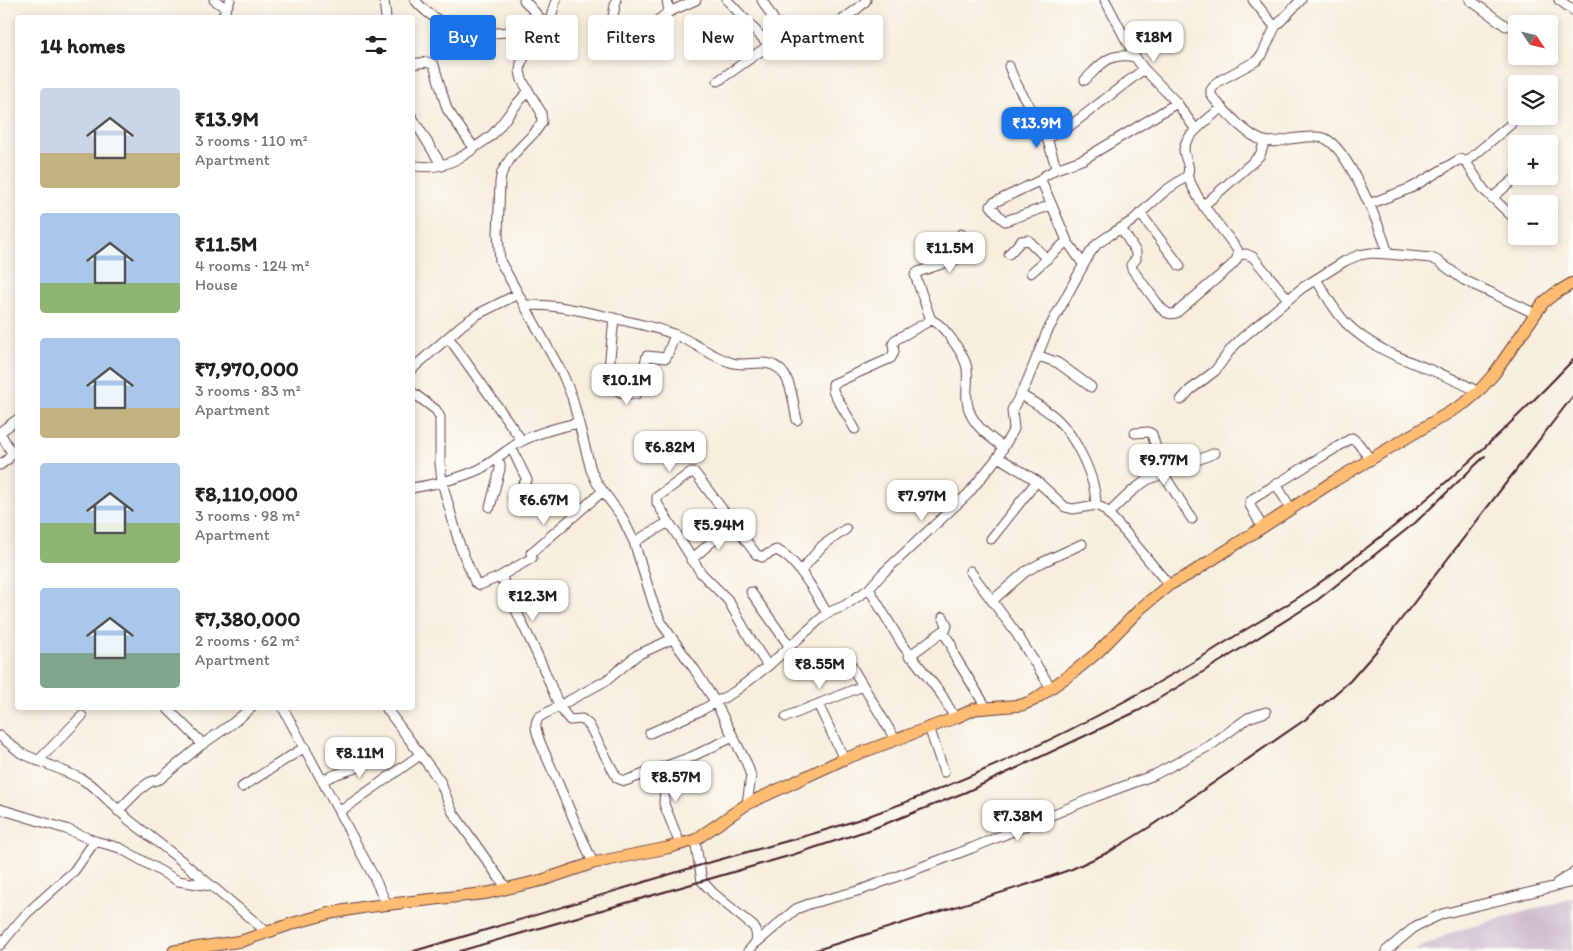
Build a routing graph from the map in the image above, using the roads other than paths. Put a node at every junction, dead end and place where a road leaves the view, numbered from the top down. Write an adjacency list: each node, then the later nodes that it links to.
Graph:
1 (214, 0): 17 (street)
2 (384, 0): 20 (street)
3 (415, 0): 27 (street)
4 (524, 0): 21 (street)
5 (556, 0): 22 (street)
6 (616, 0): 23 (street)
7 (667, 0): 19 (street)
8 (696, 0): 19 (street)
9 (727, 0): 34 (street)
10 (762, 0): 11 (street)
11 (866, 0)
12 (1105, 0): 28 (street)
13 (1253, 0): 26 (street)
14 (1301, 0): 26 (street)
15 (1470, 0): 25 (street)
16 (1559, 0): 18 (street)
17 (228, 4)
18 (1573, 10)
19 (669, 12): 24 (street)
20 (386, 15)
21 (534, 15)
22 (550, 15)
23 (613, 15)
24 (665, 15)
25 (1506, 26)
26 (1275, 27): 37 (street)
27 (506, 31)
28 (1135, 57): 32 (street); 33 (street)
29 (523, 60): 35 (street)
30 (415, 64): 43 (street)
31 (1009, 66): 41 (street)
32 (1144, 70): 36 (street); 41 (street)
33 (1085, 80)
34 (718, 81)
35 (528, 92): 43 (street); 69 (street)
36 (1177, 103): 40 (street); 47 (street)
37 (1222, 108): 40 (street); 42 (street)
38 (415, 122): 46 (street)
39 (1510, 125): 44 (street)
40 (1196, 130): 48 (street)
41 (1047, 138): 47 (street)
42 (1265, 141): 52 (street); 54 (street)
43 (474, 148): 46 (street)
44 (1466, 162): 51 (street); 52 (street)
45 (415, 166): 46 (street)
46 (442, 166)
47 (1056, 169): 49 (street)
48 (1187, 176): 54 (street); 56 (street)
49 (1041, 180): 53 (street); 53 (street)
50 (1508, 184): 51 (street)
51 (1492, 198): 55 (street)
52 (1368, 204): 61 (street)
53 (1052, 205): 59 (street)
54 (1203, 206): 62 (street)
55 (1508, 213)
56 (1140, 214): 57 (street); 65 (street)
57 (1121, 228): 62 (street); 64 (street)
58 (961, 234): 74 (street)
59 (1068, 241): 63 (street); 64 (street)
60 (1009, 254): 63 (street)
61 (1388, 254): 67 (street); 72 (street)
62 (1238, 255): 70 (street)
63 (1047, 259): 66 (street)
64 (1084, 264): 77 (street)
65 (1180, 266)
66 (1031, 273)
67 (1316, 279): 70 (street); 80 (street)
68 (1573, 282): 72 (main road)
69 (518, 294): 71 (street); 76 (street)
70 (1288, 299): 83 (street)
71 (524, 305): 73 (street); 86 (street)
72 (1534, 313): 80 (main road)
73 (614, 318): 75 (street); 75 (street)
74 (931, 320): 87 (street); 91 (street)
75 (675, 334): 84 (street)
76 (448, 338): 78 (street); 90 (street)
77 (1037, 356): 79 (street); 82 (street)
78 (415, 366)
79 (1091, 386)
80 (1478, 392): 96 (main road)
81 (415, 394): 100 (street)
82 (1020, 395): 91 (street); 105 (street)
83 (1181, 400)
84 (797, 420)
85 (15, 421): 88 (street)
86 (578, 423): 90 (street); 103 (street)
87 (855, 430)
88 (0, 432): 97 (street)
89 (1135, 432): 98 (street)
90 (522, 441): 92 (street)
91 (1004, 447): 94 (street)
92 (512, 448): 95 (street); 104 (street)
93 (1215, 452): 98 (street)
94 (998, 458): 99 (street); 122 (street)
95 (496, 460): 100 (street); 106 (street)
96 (1371, 460): 101 (street); 107 (main road)
97 (0, 466)
98 (1163, 473): 108 (street); 109 (street)
99 (1037, 481): 105 (street); 114 (street)
100 (442, 482): 102 (street); 120 (street)
101 (1276, 484): 107 (street); 112 (street)
102 (415, 487)
103 (602, 491): 115 (street); 120 (street)
104 (513, 497)
105 (1096, 505): 108 (street)
106 (490, 507)
107 (1291, 509): 112 (main road)
108 (1108, 514): 121 (street)
109 (1192, 518)
110 (669, 522): 111 (street); 115 (street); 117 (street)
111 (732, 524): 117 (street); 118 (street)
112 (1262, 527): 121 (main road)
113 (846, 529): 118 (street)
114 (991, 539)
115 (634, 542): 128 (street)
116 (1082, 544): 124 (street)
117 (691, 560): 132 (street)
118 (801, 571): 125 (street)
119 (970, 571): 124 (street)
120 (499, 577): 137 (street)
121 (1169, 585): 134 (main road)
122 (869, 589): 125 (street); 130 (street)
123 (751, 592): 129 (street)
124 (992, 601): 134 (street)
125 (828, 614): 129 (street)
126 (943, 617): 127 (street)
127 (943, 632): 130 (street); 138 (street)
128 (672, 639): 135 (street); 137 (street)
129 (790, 647): 132 (street)
130 (909, 656): 146 (street)
131 (850, 664): 133 (street)
132 (768, 666): 135 (street)
133 (864, 686): 136 (street); 151 (street)
134 (1051, 688): 138 (main road)
135 (716, 703): 148 (street); 150 (street)
136 (818, 704): 145 (street); 156 (street)
137 (559, 706): 158 (street); 169 (street)
138 (986, 707): 146 (main road)
139 (169, 710): 152 (street)
140 (249, 710): 152 (street)
141 (284, 710): 153 (street)
142 (387, 710): 155 (street)
143 (1266, 712): 177 (street)
144 (82, 716): 157 (street)
145 (786, 717)
146 (955, 718): 147 (main road)
147 (929, 727): 151 (main road); 159 (street)
148 (650, 734)
149 (0, 736): 157 (street)
150 (734, 737): 158 (street); 162 (street)
151 (895, 739): 156 (main road)
152 (200, 746): 164 (street)
153 (305, 747): 160 (street); 161 (street)
154 (383, 752): 160 (street)
155 (420, 755): 165 (street); 174 (street)
156 (844, 759): 162 (main road)
157 (38, 761): 164 (street)
158 (660, 768): 168 (street)
159 (944, 772)
160 (323, 780): 165 (street)
161 (242, 787)
162 (748, 804): 166 (main road)
163 (0, 810): 167 (street)
164 (118, 811): 172 (street)
165 (339, 812): 175 (street)
166 (694, 840): 168 (main road); 177 (street)
167 (95, 841): 172 (street); 178 (street)
168 (680, 844): 169 (main road)
169 (593, 863): 174 (main road)
170 (1573, 873): 173 (street)
171 (1573, 882): 173 (street)
172 (211, 886): 176 (street)
173 (1552, 886): 181 (street)
174 (507, 889): 175 (main road)
175 (387, 905): 176 (main road)
176 (267, 932): 179 (main road)
177 (756, 943): 180 (street)
178 (0, 945)
179 (174, 951)
180 (748, 951)
181 (1386, 951)

